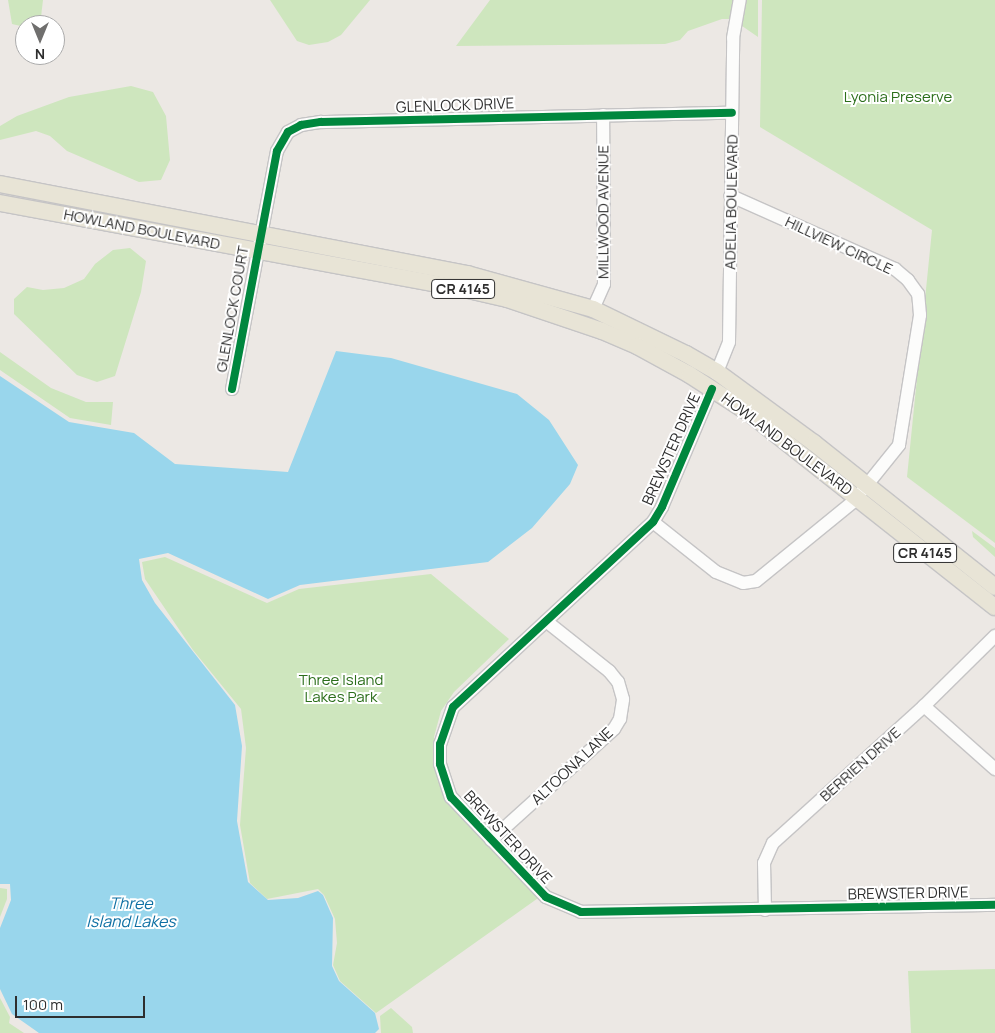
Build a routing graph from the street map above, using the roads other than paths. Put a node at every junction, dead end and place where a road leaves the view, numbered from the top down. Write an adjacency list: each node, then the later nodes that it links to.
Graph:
1 (740, 0): 2 (street, ADELIA BOULEVARD)
2 (732, 113): 3 (street, GLENLOCK DRIVE); 5 (street, ADELIA BOULEVARD)
3 (603, 114): 7 (street, GLENLOCK DRIVE); 9 (street, MILLWOOD AVENUE)
4 (0, 184): 7 (main road, HOWLAND BOULEVARD / CR 4145)
5 (732, 196): 10 (street, ADELIA BOULEVARD); 14 (street, HILLVIEW CIRCLE)
6 (0, 203): 8 (main road, HOWLAND BOULEVARD / CR 4145)
7 (260, 234): 8 (street, GLENLOCK COURT); 9 (main road, HOWLAND BOULEVARD / CR 4145)
8 (257, 251): 11 (main road, HOWLAND BOULEVARD / CR 4145); 12 (street, GLENLOCK COURT)
9 (593, 308): 10 (main road, HOWLAND BOULEVARD / CR 4145)
10 (717, 372): 11 (main road); 14 (main road, HOWLAND BOULEVARD / CR 4145)
11 (690, 375): 13 (main road, HOWLAND BOULEVARD / CR 4145)
12 (232, 389)
13 (712, 389): 14 (main road, HOWLAND BOULEVARD / CR 4145); 15 (street, BREWSTER DRIVE)
14 (863, 491): 15 (street, HILLVIEW CIRCLE); 16 (main road, HOWLAND BOULEVARD / CR 4145); 17 (main road, HOWLAND BOULEVARD / CR 4145)
15 (653, 522): 18 (street, BREWSTER DRIVE)
16 (995, 587)
17 (995, 607)
18 (546, 620): 22 (street, BREWSTER DRIVE); 22 (street, ALTOONA LANE)
19 (995, 636): 20 (street, BERRIEN DRIVE)
20 (924, 706): 21 (street); 24 (street, BERRIEN DRIVE)
21 (995, 769)
22 (491, 840): 24 (street, BREWSTER DRIVE)
23 (995, 904): 24 (street, BREWSTER DRIVE)
24 (765, 910)

